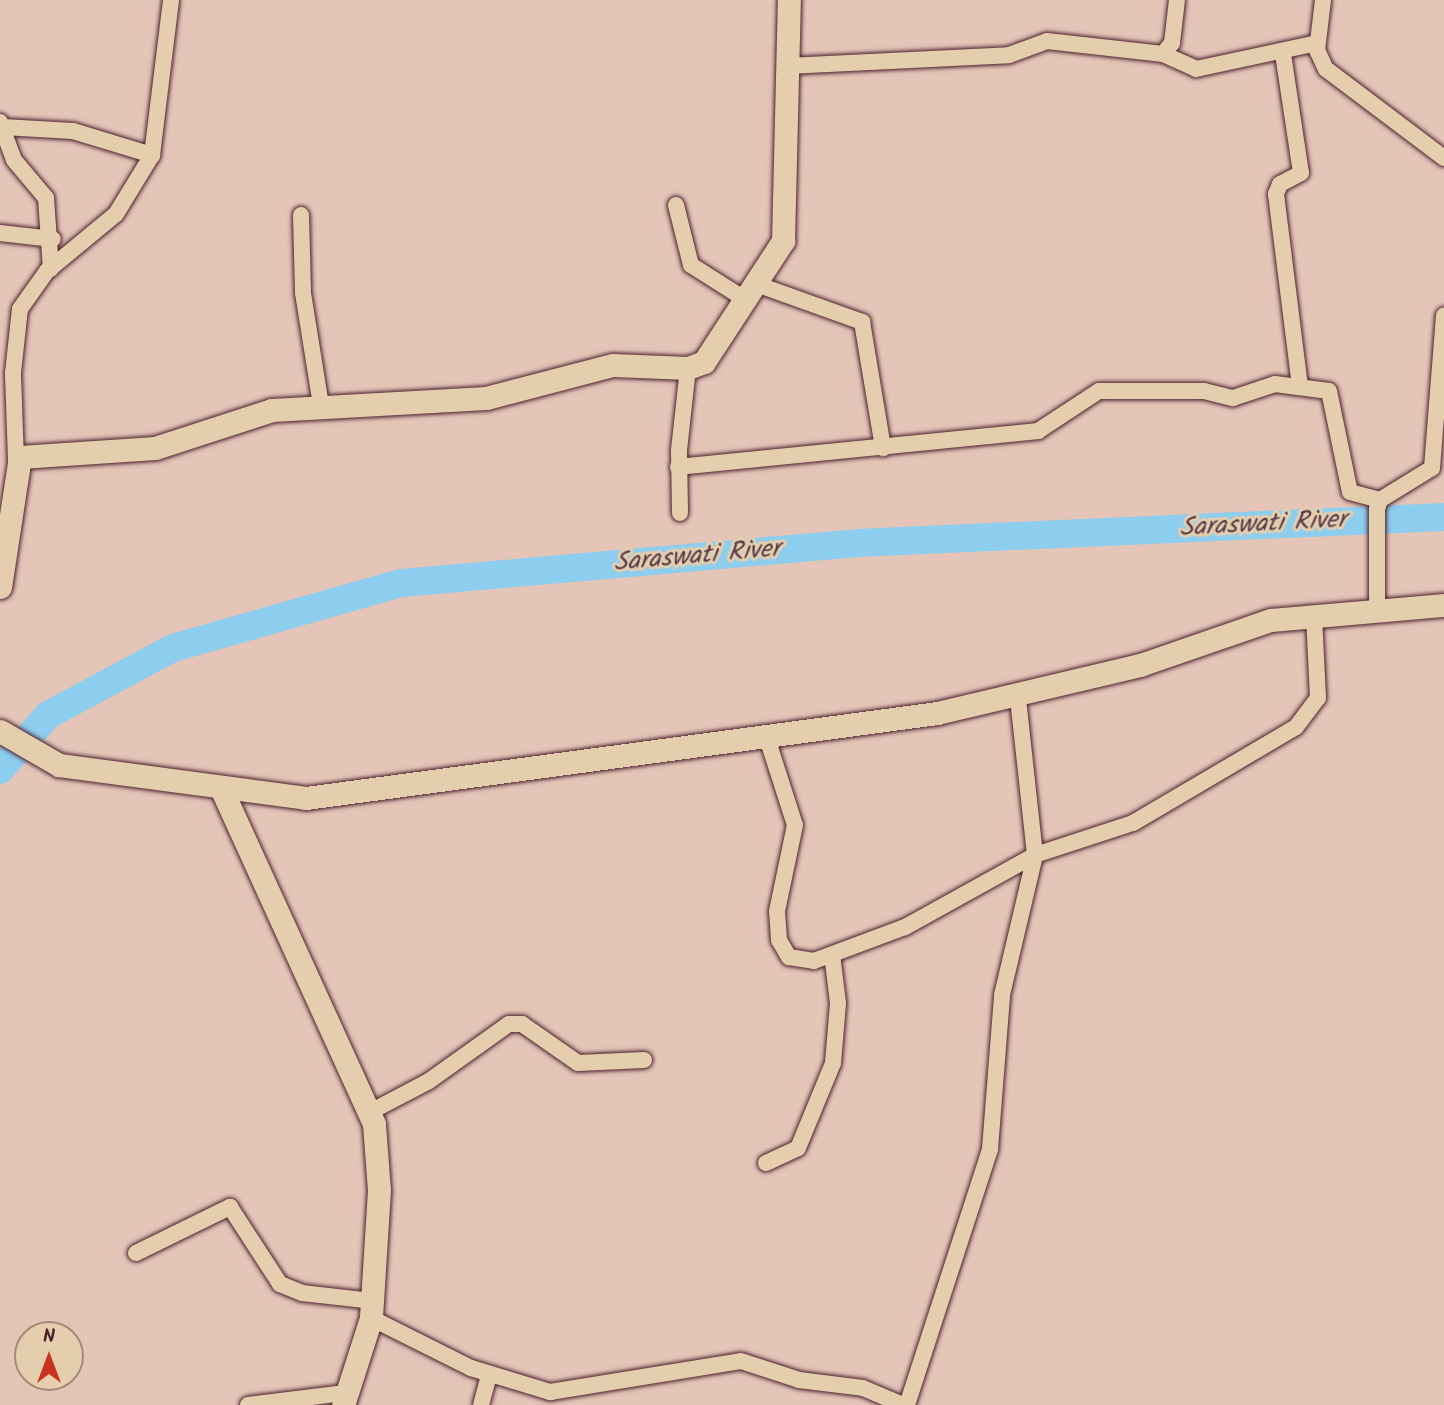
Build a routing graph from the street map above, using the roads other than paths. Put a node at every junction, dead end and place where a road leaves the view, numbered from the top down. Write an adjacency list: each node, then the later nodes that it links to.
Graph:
1 (172, 0): 10 (street)
2 (789, 0): 8 (street)
3 (1177, 0): 6 (street)
4 (1323, 0): 5 (street)
5 (1317, 43): 7 (street); 11 (street)
6 (1163, 54): 7 (street); 8 (street)
7 (1283, 54): 21 (street)
8 (787, 66): 17 (street)
9 (2, 124): 10 (street); 15 (street)
10 (152, 155): 16 (street)
11 (1444, 158)
12 (676, 205): 17 (street)
13 (301, 215): 22 (street)
14 (0, 233): 15 (street)
15 (53, 239): 16 (street)
16 (51, 269): 20 (street)
17 (750, 291): 19 (street); 24 (street)
18 (1444, 315): 23 (street)
19 (688, 368): 22 (street); 26 (street)
20 (7, 380): 25 (street)
21 (1300, 386): 24 (street); 27 (street)
22 (321, 406): 25 (street)
23 (1440, 414): 27 (street)
24 (883, 448): 26 (street)
25 (16, 460): 28 (street)
26 (678, 467): 29 (street)
27 (1380, 500): 32 (street)
28 (4, 510): 30 (street)
29 (680, 513)
30 (0, 587)
31 (1444, 605): 32 (street)
32 (1377, 613): 33 (street)
33 (1314, 616): 34 (street); 38 (street)
34 (1018, 698): 36 (street); 38 (street)
35 (0, 731): 37 (street)
36 (767, 738): 37 (street); 39 (street)
37 (222, 788): 41 (street)
38 (1035, 855): 39 (street); 49 (street)
39 (832, 954): 42 (street)
40 (644, 1060): 41 (street)
41 (370, 1112): 44 (street)
42 (766, 1163)
43 (136, 1253): 44 (street)
44 (371, 1309): 45 (street); 46 (street)
45 (489, 1375): 48 (street); 49 (street)
46 (344, 1399): 47 (street)
47 (248, 1405)
48 (481, 1405)
49 (905, 1405)

